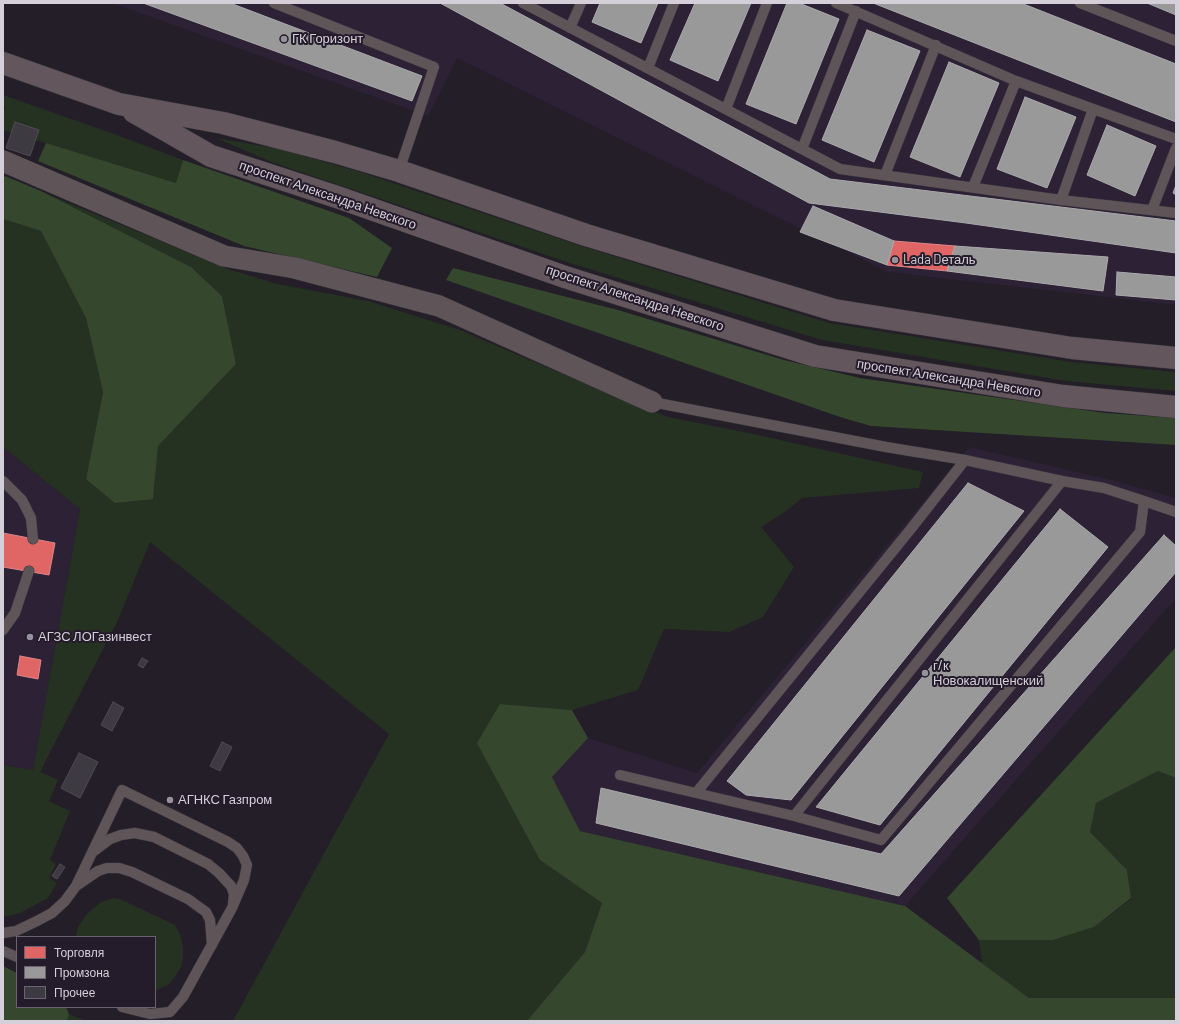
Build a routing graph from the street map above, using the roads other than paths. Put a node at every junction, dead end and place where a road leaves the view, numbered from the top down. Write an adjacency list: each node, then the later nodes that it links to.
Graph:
1 (274, 3): 22 (lane)
2 (523, 3): 9 (lane)
3 (581, 3): 9 (lane)
4 (674, 3): 13 (lane)
5 (767, 3): 16 (lane)
6 (836, 3): 8 (lane)
7 (1080, 3): 10 (lane)
8 (856, 11): 11 (lane); 20 (lane)
9 (570, 28): 13 (lane)
10 (1176, 41)
11 (936, 46): 14 (lane); 23 (lane)
12 (3, 63): 15 (main road, проспект Александра Невского)
13 (648, 68): 16 (lane)
14 (1016, 81): 17 (lane); 24 (lane)
15 (119, 104): 22 (main road, проспект Александра Невского); 30 (main road, проспект Александра Невского)
16 (726, 109): 20 (lane)
17 (1093, 109): 18 (lane); 25 (lane)
18 (1176, 139)
19 (1176, 148): 26 (lane)
20 (802, 149): 23 (lane)
21 (3, 161): 29 (street)
22 (399, 171): 28 (main road, проспект Александра Невского)
23 (885, 175): 24 (lane)
24 (973, 187): 25 (lane)
25 (1061, 200): 26 (lane)
26 (1152, 210): 27 (lane)
27 (1176, 213)
28 (1176, 358)
29 (652, 402): 31 (lane)
30 (1176, 407)
31 (965, 460): 32 (lane); 40 (lane)
32 (1062, 481): 34 (lane); 41 (lane)
33 (3, 482): 36 (lane)
34 (1144, 501): 35 (lane); 41 (lane)
35 (1176, 512)
36 (33, 539)
37 (29, 571): 38 (lane)
38 (3, 630)
39 (620, 775): 40 (lane)
40 (696, 793): 41 (lane)
41 (794, 816)
42 (92, 852): 43 (lane); 44 (lane); 44 (lane)
43 (76, 886): 45 (lane); 46 (lane)
44 (232, 908): 46 (lane)
45 (3, 933)
46 (212, 945): 49 (lane)
47 (3, 951): 48 (lane)
48 (16, 957)
49 (126, 1008)

